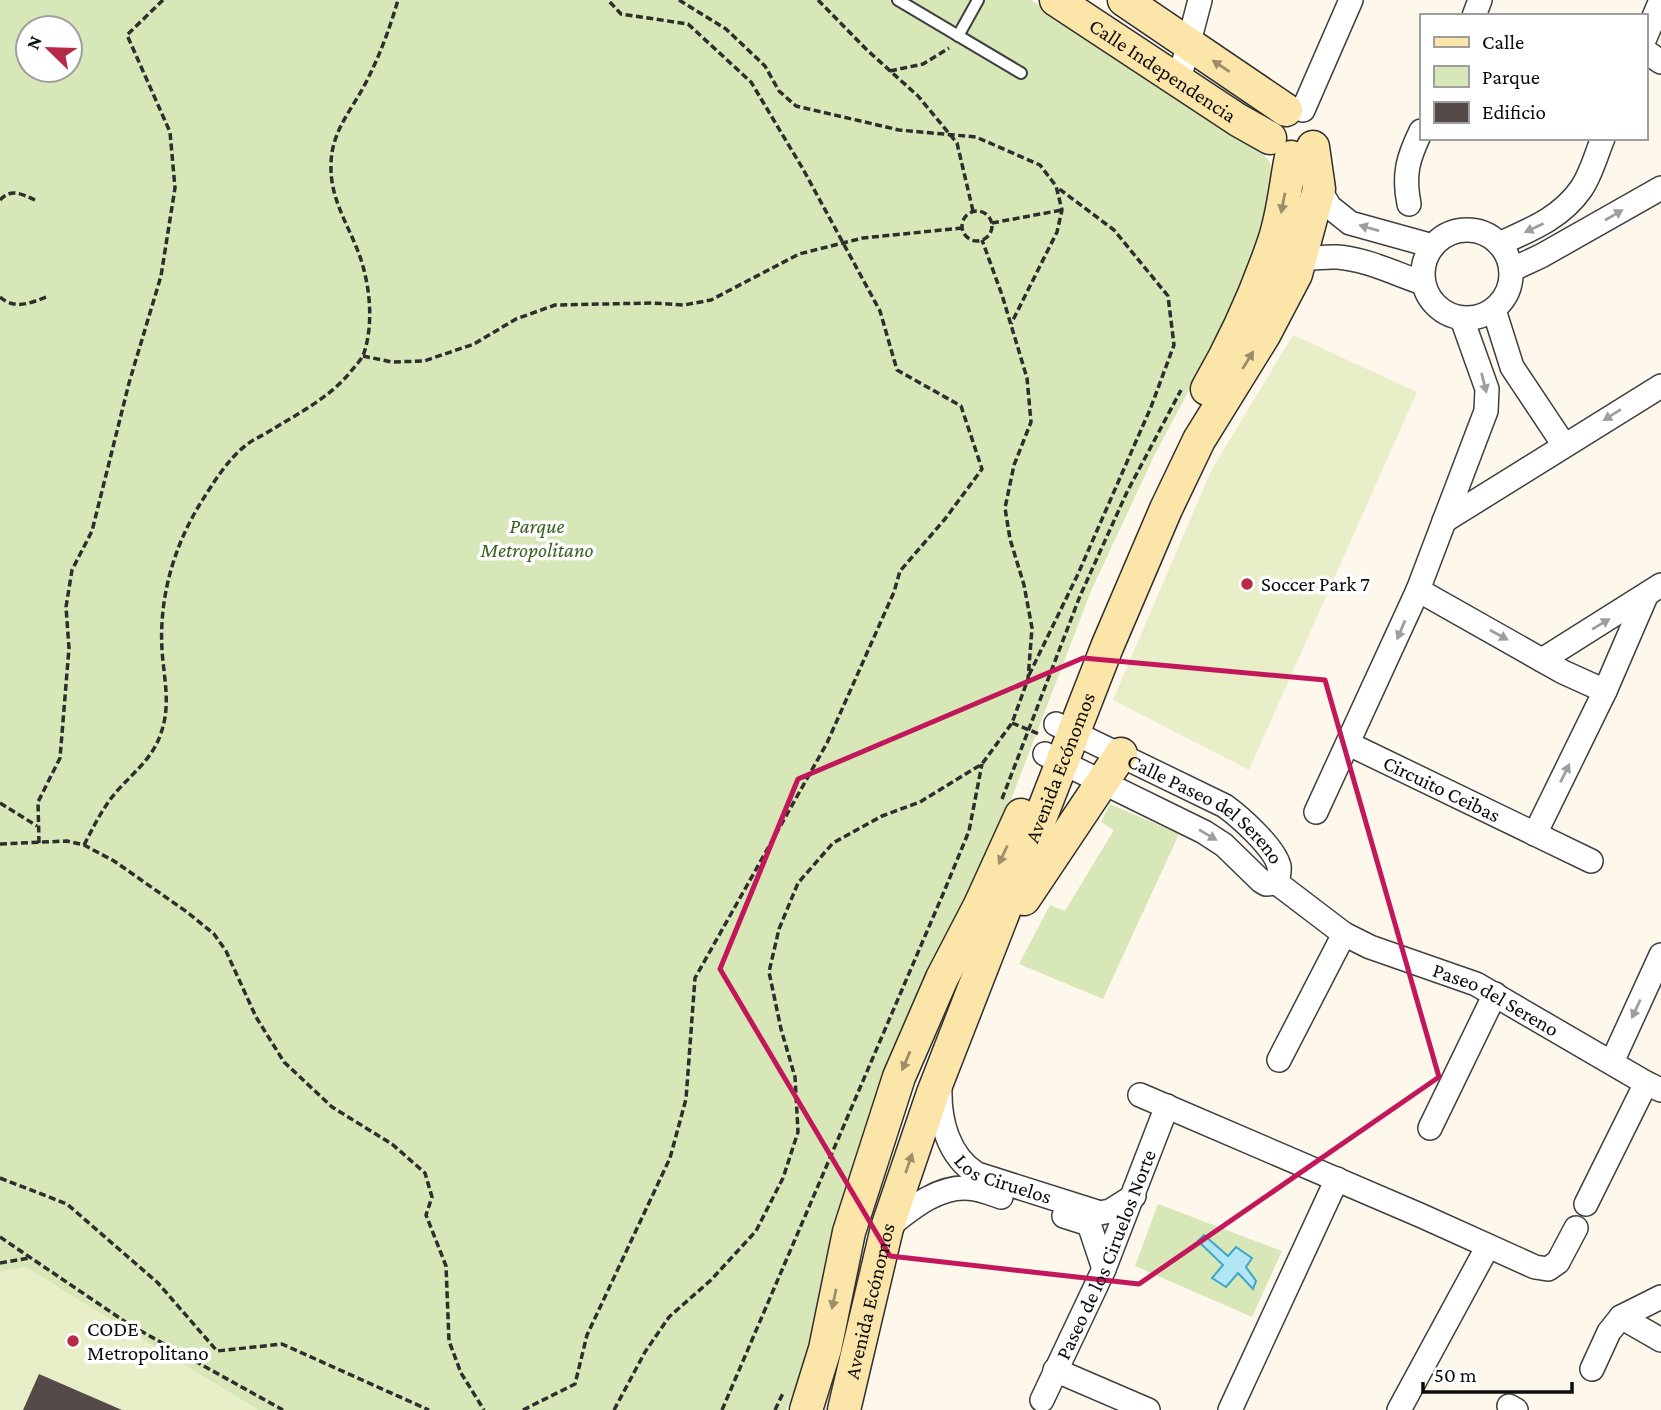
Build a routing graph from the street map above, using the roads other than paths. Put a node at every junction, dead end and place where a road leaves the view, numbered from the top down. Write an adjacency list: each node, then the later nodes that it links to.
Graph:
1 (898, 0): 9 (lane)
2 (978, 0): 9 (lane)
3 (1056, 0): 12 (street, Calle Independencia)
4 (1124, 0): 10 (street, Calle Independencia)
5 (1200, 0): 10 (street)
6 (1351, 0): 13 (street)
7 (1661, 0): 8 (street)
8 (1647, 33)
9 (958, 36): 11 (lane)
10 (1189, 43): 12 (street); 13 (street, Calle Independencia, one-way to 10)
11 (1021, 74)
12 (1179, 80): 16 (street, Calle Independencia)
13 (1294, 110): 16 (street); 16 (street)
14 (1420, 133): 19 (street)
15 (1600, 140): 20 (street)
16 (1291, 147): 18 (street, Avenida Ecónomos); 24 (street, Avenida Ecónomos, one-way to 24)
17 (1661, 188): 21 (street, one-way to 17)
18 (1319, 189): 23 (street, one-way to 18); 24 (street, Avenida Ecónomos)
19 (1409, 204)
20 (1567, 206): 21 (street); 22 (street, one-way to 22)
21 (1582, 233): 25 (street)
22 (1499, 244): 23 (street); 25 (street)
23 (1433, 246): 26 (street)
24 (1286, 253): 26 (street); 36 (street, Avenida Ecónomos)
25 (1511, 270): 27 (street)
26 (1423, 283): 28 (street)
27 (1494, 310): 28 (street); 30 (street)
28 (1462, 319): 31 (street, one-way to 31)
29 (1661, 386): 30 (street, one-way to 30)
30 (1564, 445): 31 (street)
31 (1444, 521): 32 (street)
32 (1418, 590): 34 (street, one-way to 34); 37 (street, one-way to 37)
33 (1653, 591): 34 (street, one-way to 33); 35 (street)
34 (1542, 660): 35 (street)
35 (1605, 691): 41 (street, one-way to 35)
36 (1053, 740): 38 (street, Calle Paseo del Sereno); 39 (street, Calle Paseo del Sereno); 46 (street, Avenida Ecónomos, one-way to 46); 47 (street, Avenida Ecónomos)
37 (1349, 744): 40 (street); 41 (street, Circuito Ceibas)
38 (1121, 754): 39 (street); 43 (street, Calle Paseo del Sereno)
39 (1103, 782): 43 (street, Calle Paseo del Sereno, one-way to 43); 47 (street)
40 (1317, 812)
41 (1535, 834): 42 (street, Circuito Ceibas)
42 (1591, 861)
43 (1276, 883): 44 (street, Paseo del Sereno)
44 (1344, 934): 48 (street, Paseo del Sereno); 49 (street)
45 (1661, 956): 50 (street, one-way to 50)
46 (951, 960): 47 (street); 66 (street, Avenida Ecónomos, one-way to 66)
47 (986, 960): 51 (street, Avenida Ecónomos)
48 (1496, 994): 50 (street, Paseo del Sereno); 55 (street)
49 (1279, 1060)
50 (1612, 1062): 52 (street, Paseo del Sereno)
51 (941, 1070): 57 (street, Los Ciruelos); 59 (street, Avenida Ecónomos, one-way to 51)
52 (1654, 1086): 58 (street)
53 (1140, 1095): 54 (street)
54 (1167, 1107): 56 (street); 57 (street, Paseo de los Ciruelos Norte)
55 (1430, 1128)
56 (1337, 1179): 61 (street); 74 (street)
57 (1134, 1196): 62 (street, Paseo de los Ciruelos Norte)
58 (1586, 1204)
59 (887, 1228): 62 (street, Los Ciruelos); 69 (street, Avenida Ecónomos)
60 (1576, 1228): 61 (street)
61 (1488, 1246): 75 (street)
62 (1104, 1269): 68 (street, Paseo de los Ciruelos Norte)
63 (1661, 1297): 64 (street)
64 (1621, 1317): 65 (street); 67 (street)
65 (1661, 1340)
66 (820, 1366): 69 (street); 71 (street, Avenida Ecónomos)
67 (1592, 1368)
68 (1055, 1370): 70 (street, Paseo de los Ciruelos Norte); 73 (street)
69 (854, 1375): 72 (street, Avenida Ecónomos)
70 (1042, 1400)
71 (806, 1410)
72 (844, 1410)
73 (1148, 1410)
74 (1230, 1410)
75 (1399, 1410)

